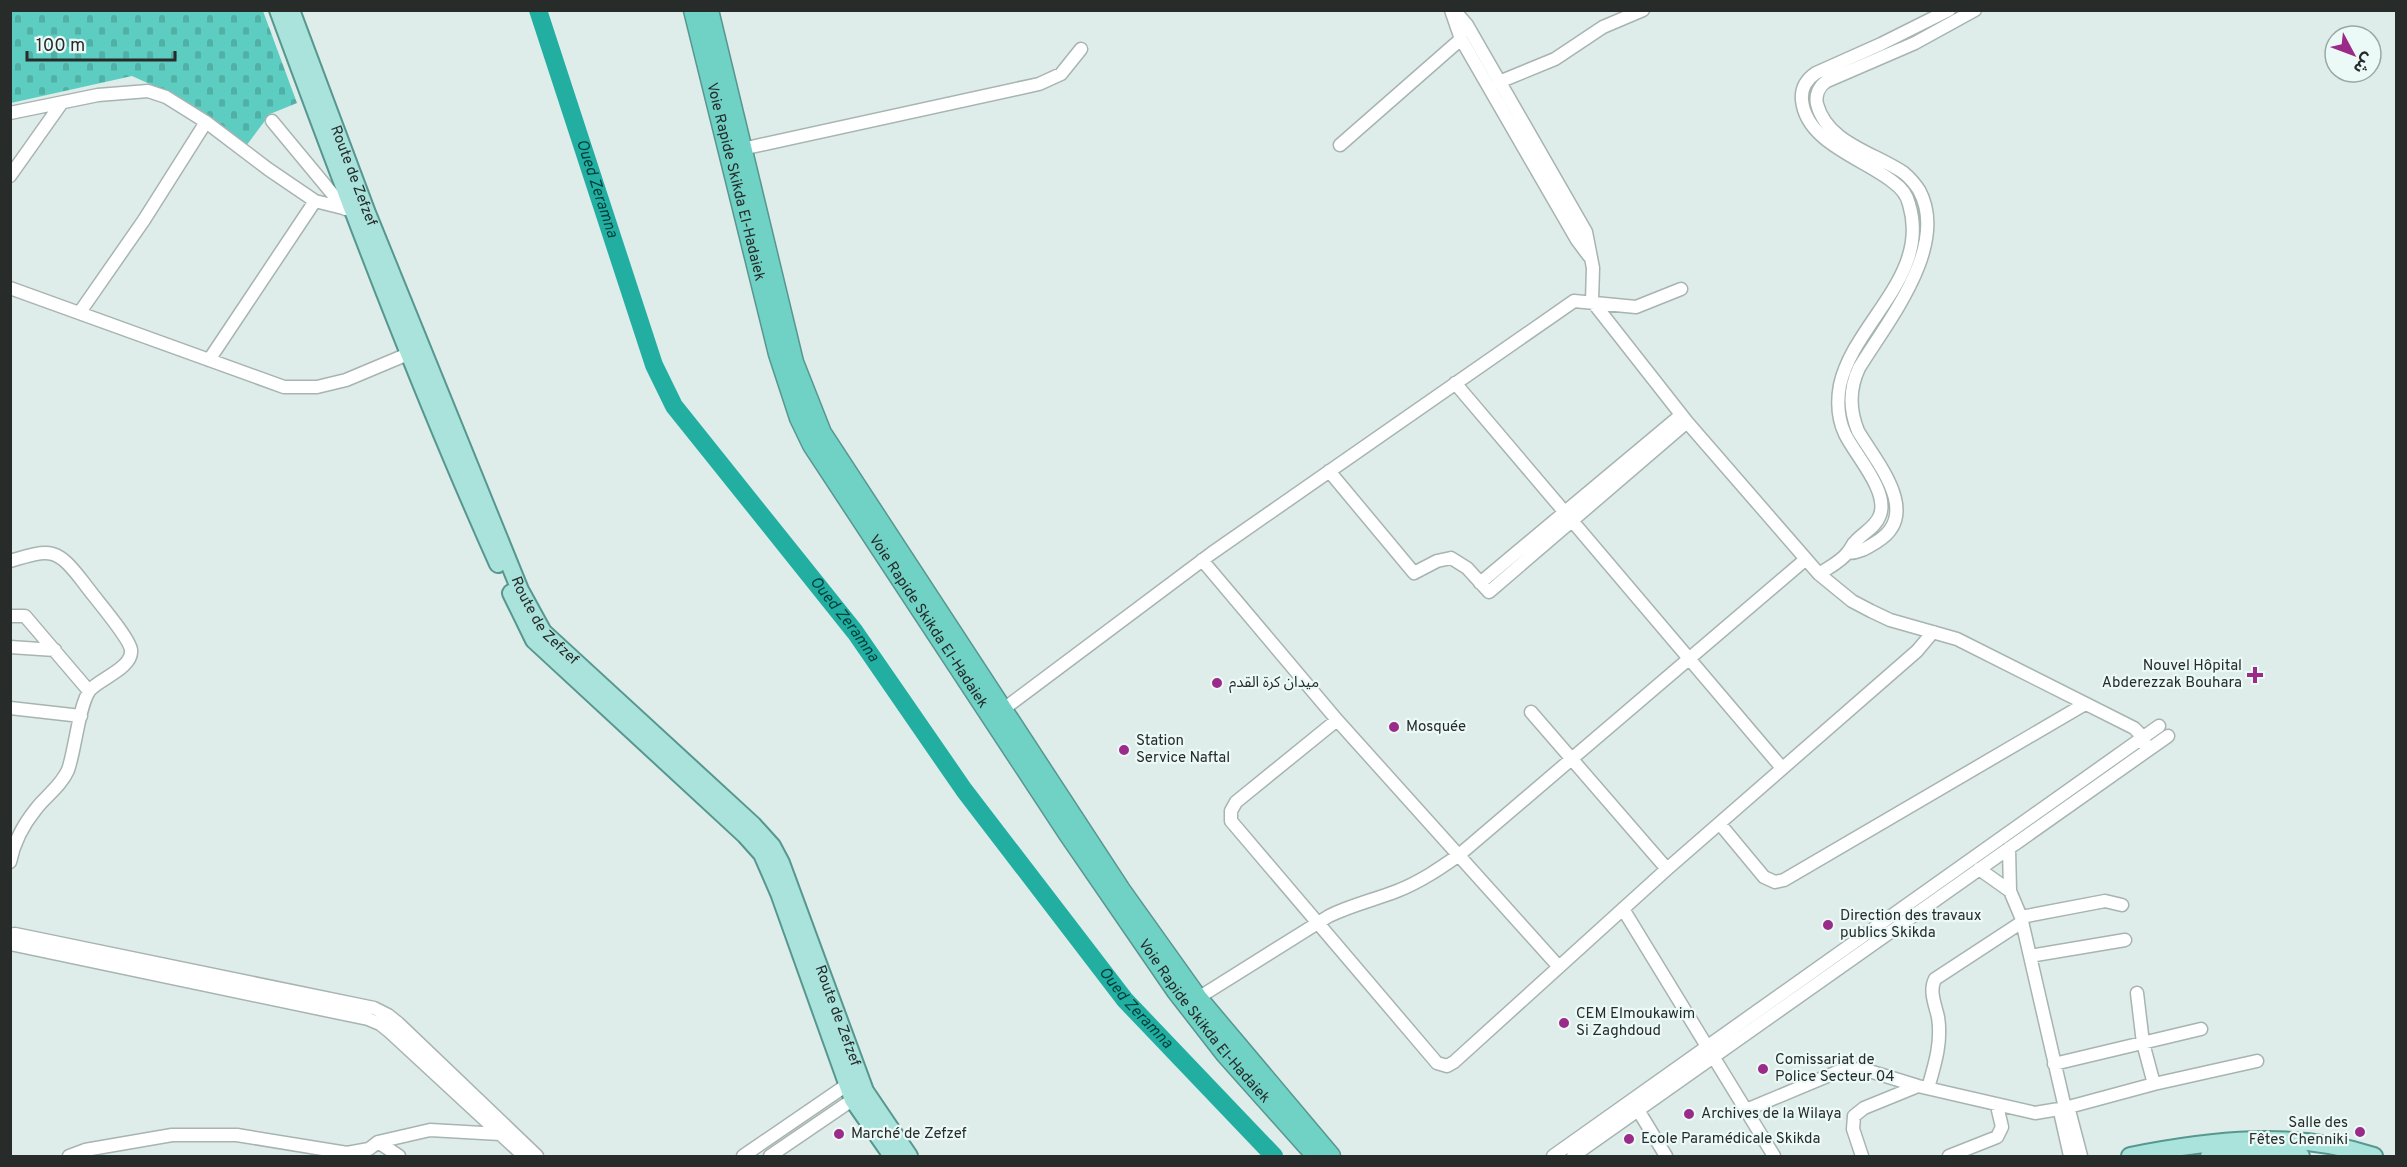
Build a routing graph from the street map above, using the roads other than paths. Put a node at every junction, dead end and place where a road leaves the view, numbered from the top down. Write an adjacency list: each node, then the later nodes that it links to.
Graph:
1 (278, 10): 21 (main road, Route de Zefzef)
2 (291, 10): 21 (main road, Route de Zefzef)
3 (693, 10): 46 (highway, Voie Rapide Skikda El-Hadaiek)
4 (709, 10): 18 (highway, Voie Rapide Skikda El-Hadaiek)
5 (1453, 10): 9 (street); 11 (street)
6 (1643, 10): 11 (street)
7 (1949, 10): 14 (street)
8 (1975, 10): 14 (street)
9 (1461, 39): 17 (street); 22 (street)
10 (1081, 49): 18 (street)
11 (1499, 82): 22 (street)
12 (61, 104): 13 (street); 16 (street); 19 (street)
13 (10, 113)
14 (1817, 119): 36 (street)
15 (272, 121): 21 (street)
16 (206, 122): 20 (street); 26 (street)
17 (1340, 145)
18 (742, 149): 46 (highway, Voie Rapide Skikda El-Hadaiek)
19 (10, 176)
20 (315, 201): 21 (street); 28 (street)
21 (355, 211): 27 (main road, Route de Zefzef); 78 (main road, Route de Zefzef)
22 (1590, 256): 25 (street)
23 (10, 288): 26 (street)
24 (1681, 289): 25 (street)
25 (1592, 301): 29 (street); 30 (street)
26 (80, 312): 28 (street)
27 (408, 354): 28 (street); 78 (main road, Route de Zefzef)
28 (209, 360)
29 (1455, 383): 31 (street); 32 (street)
30 (1684, 418): 32 (street); 33 (street)
31 (1329, 471): 32 (street); 34 (street)
32 (1568, 517): 41 (street)
33 (1806, 559): 36 (street); 41 (street)
34 (1202, 560): 46 (street); 48 (street)
35 (10, 561): 42 (street)
36 (1819, 574): 38 (street)
37 (10, 616): 40 (street)
38 (1933, 632): 43 (street); 52 (street)
39 (10, 647): 40 (street)
40 (55, 650): 42 (street)
41 (1689, 659): 51 (street); 52 (street)
42 (89, 691): 47 (street)
43 (2085, 704): 49 (street); 53 (street)
44 (10, 708): 47 (street)
45 (1531, 712): 51 (street)
46 (997, 713): 70 (highway, Voie Rapide Skikda El-Hadaiek); 94 (highway, Voie Rapide Skikda El-Hadaiek)
47 (81, 716): 56 (street)
48 (1337, 720): 55 (street); 63 (street)
49 (2143, 737): 50 (street); 50 (street); 73 (street)
50 (2147, 750): 54 (street)
51 (1572, 759): 55 (street); 57 (street)
52 (1782, 768): 53 (street)
53 (1720, 824): 57 (street)
54 (2009, 848): 58 (street); 59 (street)
55 (1459, 855): 63 (street); 68 (street)
56 (10, 862)
57 (1667, 869): 61 (street)
58 (1979, 869): 59 (street); 73 (street)
59 (2010, 891): 62 (street)
60 (2122, 905): 62 (street)
61 (1623, 909): 68 (street); 73 (street)
62 (2021, 920): 67 (street); 77 (street)
63 (1318, 922): 68 (street); 70 (street)
64 (10, 935): 89 (street)
65 (2126, 939): 67 (street)
66 (10, 944): 83 (street)
67 (2030, 956): 75 (street)
68 (1559, 967)
69 (2137, 993): 72 (street)
70 (1198, 998): 95 (highway, Voie Rapide Skikda El-Hadaiek)
71 (2201, 1029): 72 (street)
72 (2143, 1043): 75 (street); 76 (street)
73 (1710, 1052): 81 (street); 82 (street); 96 (street)
74 (2257, 1061): 76 (street)
75 (2054, 1064): 80 (street)
76 (2154, 1084): 80 (street)
77 (1923, 1087): 79 (street); 82 (street); 100 (street)
78 (856, 1088): 90 (street); 91 (street); 92 (main road, Route de Zefzef); 93 (main road, Route de Zefzef)
79 (1997, 1106): 80 (street); 101 (street)
80 (2065, 1108): 102 (street); 103 (street)
81 (1638, 1110): 97 (street); 98 (street)
82 (1746, 1110): 99 (street)
83 (500, 1134): 84 (street); 88 (street)
84 (372, 1149): 86 (street); 87 (street)
85 (2256, 1155): 105 (main road); 106 (main road)
86 (69, 1156)
87 (399, 1156)
88 (524, 1156)
89 (537, 1156)
90 (743, 1156)
91 (770, 1156)
92 (892, 1156)
93 (909, 1156)
94 (1316, 1156)
95 (1331, 1156)
96 (1553, 1156)
97 (1573, 1156)
98 (1666, 1156)
99 (1774, 1156)
100 (1862, 1156)
101 (1949, 1156)
102 (2070, 1156)
103 (2081, 1156)
104 (2130, 1156): 107 (main road)
105 (2209, 1156)
106 (2301, 1156)
107 (2374, 1156)

